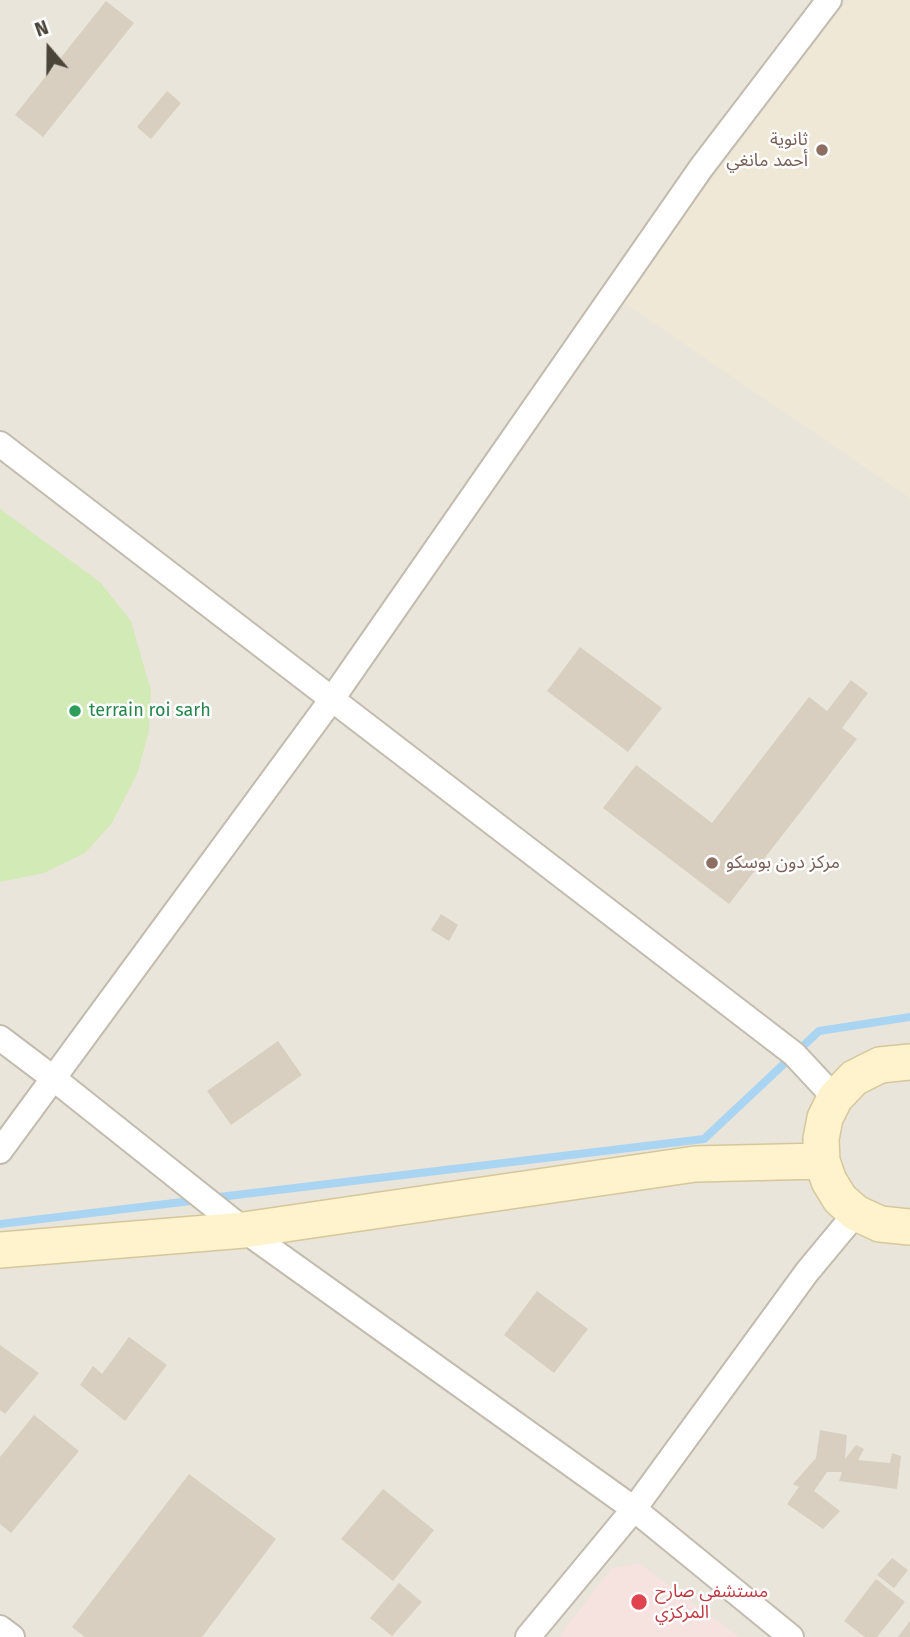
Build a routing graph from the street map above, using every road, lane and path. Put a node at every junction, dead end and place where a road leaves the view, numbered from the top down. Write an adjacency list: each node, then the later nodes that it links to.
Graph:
1 (829, 0): 3 (street)
2 (0, 444): 3 (street)
3 (332, 699): 6 (street); 7 (street)
4 (0, 1038): 6 (street)
5 (910, 1062): 7 (street)
6 (53, 1078): 8 (street); 12 (street)
7 (835, 1098): 9 (street)
8 (0, 1151)
9 (822, 1161): 10 (street); 12 (street)
10 (856, 1213): 11 (street); 14 (street)
11 (910, 1227)
12 (244, 1230): 13 (street); 14 (street)
13 (0, 1250)
14 (634, 1509): 17 (street); 18 (street)
15 (0, 1628): 16 (street)
16 (12, 1637)
17 (528, 1637)
18 (791, 1637)

